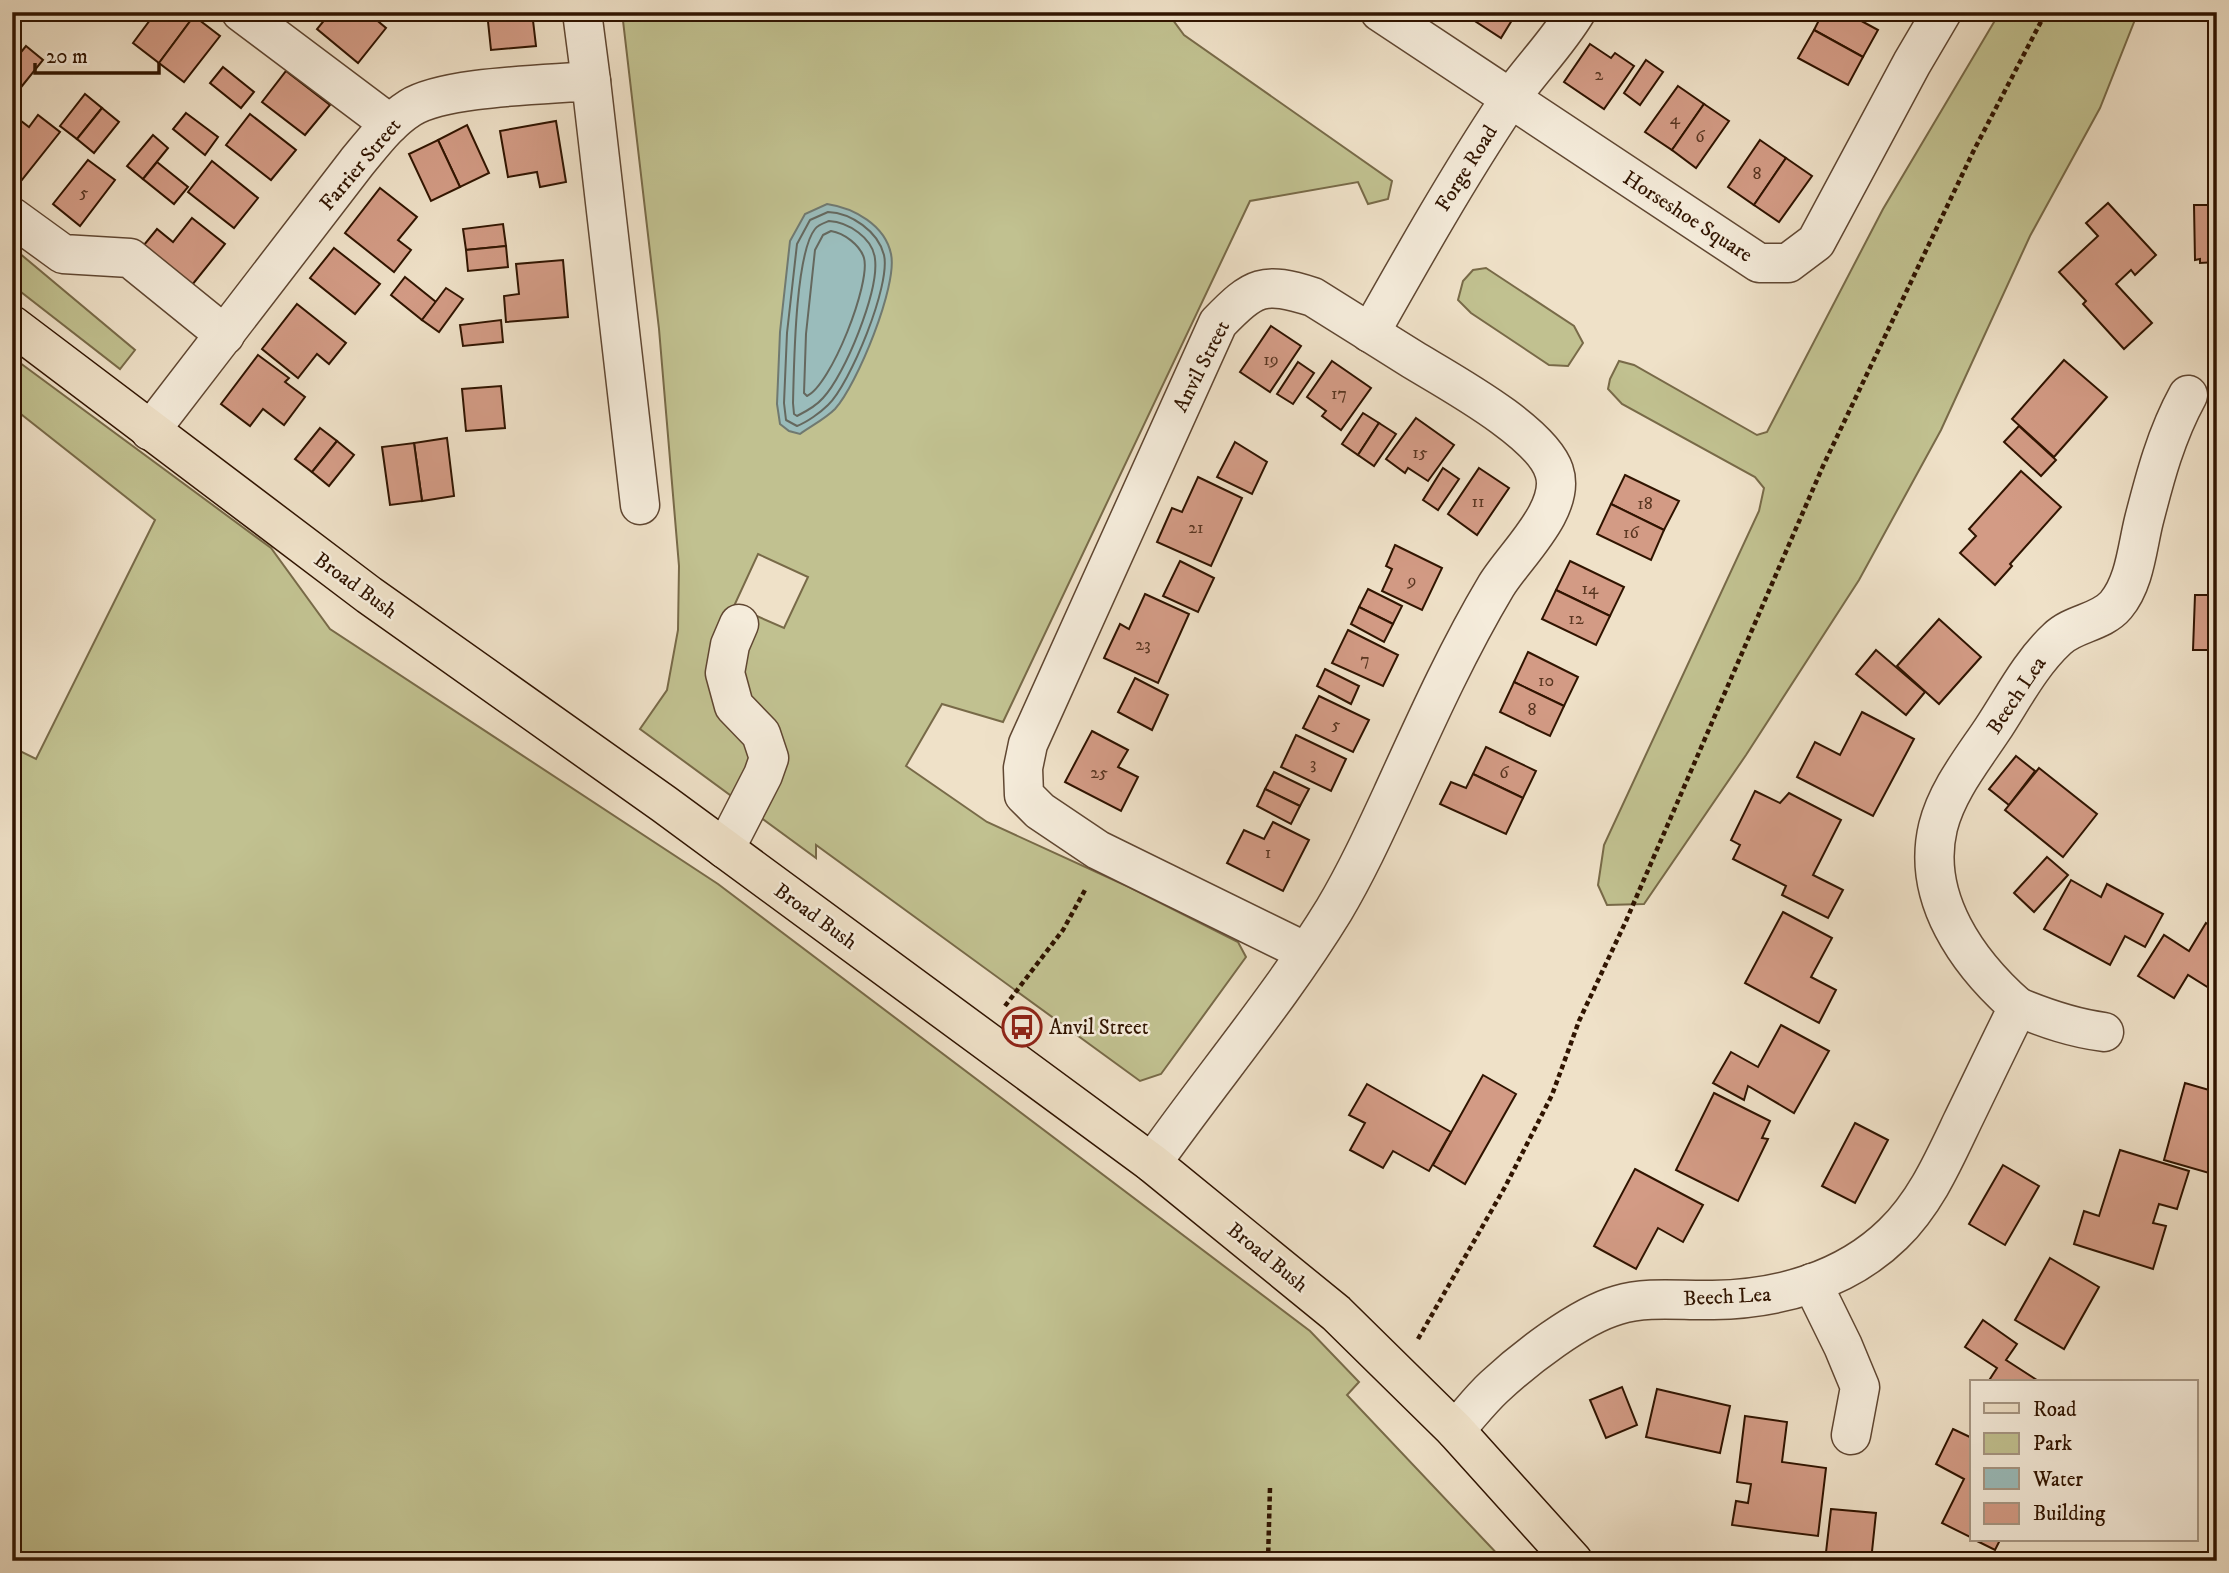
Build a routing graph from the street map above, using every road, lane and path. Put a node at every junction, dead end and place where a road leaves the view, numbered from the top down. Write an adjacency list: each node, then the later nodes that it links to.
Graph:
1 (241, 12): 9 (street)
2 (582, 12): 7 (street)
3 (1380, 12): 8 (street, Horseshoe Square)
4 (1576, 12): 8 (street, Forge Road)
5 (1942, 12): 8 (street, Horseshoe Square)
6 (2046, 12): 26 (path)
7 (591, 81): 9 (street, Farrier Street); 16 (street)
8 (1510, 99): 12 (street, Forge Road)
9 (390, 124): 13 (street, Farrier Street)
10 (12, 217): 13 (street)
11 (12, 325): 15 (main road, Broad Bush)
12 (1370, 333): 19 (street, Anvil Street); 20 (street, Anvil Street)
13 (225, 335): 15 (street, Farrier Street)
14 (2188, 396): 21 (street, Beech Lea)
15 (150, 431): 18 (main road, Broad Bush)
16 (639, 505)
17 (738, 624): 18 (street)
18 (725, 849): 23 (main road, Broad Bush)
19 (1104, 852): 20 (street, Anvil Street); 23 (path)
20 (1306, 951): 24 (street, Anvil Street)
21 (2018, 1007): 22 (street, Beech Lea); 25 (street, Beech Lea)
22 (2104, 1032)
23 (981, 1037): 24 (main road, Broad Bush)
24 (1152, 1163): 26 (main road, Broad Bush)
25 (1812, 1283): 27 (street, Beech Lea); 28 (street)
26 (1398, 1373): 27 (main road, Broad Bush)
27 (1455, 1430): 31 (main road, Broad Bush)
28 (1851, 1435)
29 (1270, 1487): 30 (path)
30 (1268, 1561)
31 (1573, 1561)

